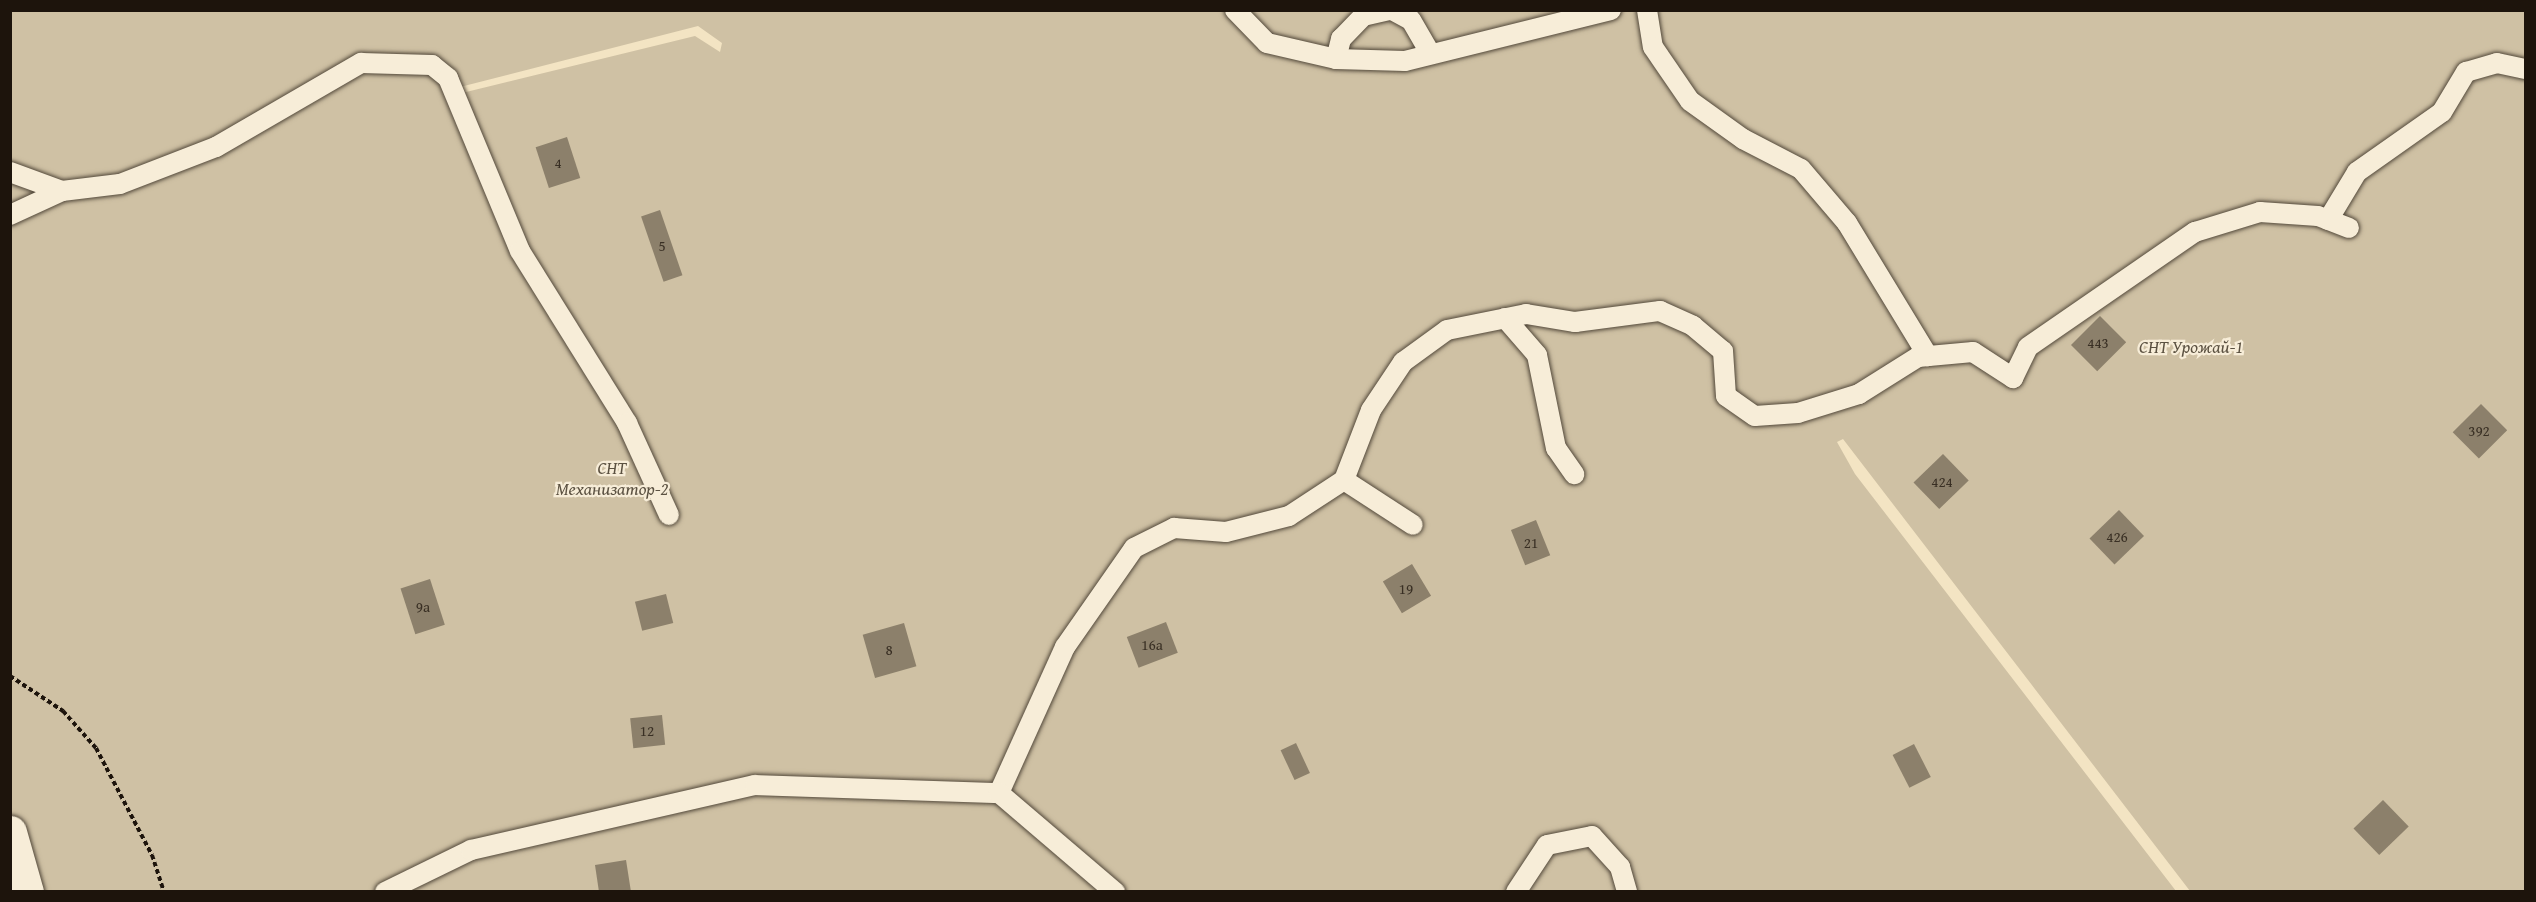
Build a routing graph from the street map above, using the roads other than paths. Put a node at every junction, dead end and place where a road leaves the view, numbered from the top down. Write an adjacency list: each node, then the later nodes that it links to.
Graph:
1 (1235, 10): 6 (lane)
2 (1390, 10): 5 (lane); 6 (lane)
3 (1611, 10): 5 (lane)
4 (1647, 10): 14 (lane)
5 (1431, 54): 6 (lane)
6 (1336, 59)
7 (2526, 69): 11 (lane)
8 (10, 172): 9 (lane)
9 (62, 191): 10 (lane); 17 (lane)
10 (10, 215)
11 (2328, 220): 12 (lane); 14 (lane)
12 (2349, 228)
13 (1505, 318): 14 (lane); 15 (lane); 16 (lane)
14 (1928, 356)
15 (1574, 474)
16 (1344, 480): 18 (lane); 19 (lane)
17 (669, 515)
18 (1413, 525)
19 (999, 793): 22 (lane); 23 (lane)
20 (10, 832): 21 (street)
21 (27, 891)
22 (385, 891)
23 (1115, 891)
24 (1516, 891): 25 (lane)
25 (1627, 891)

